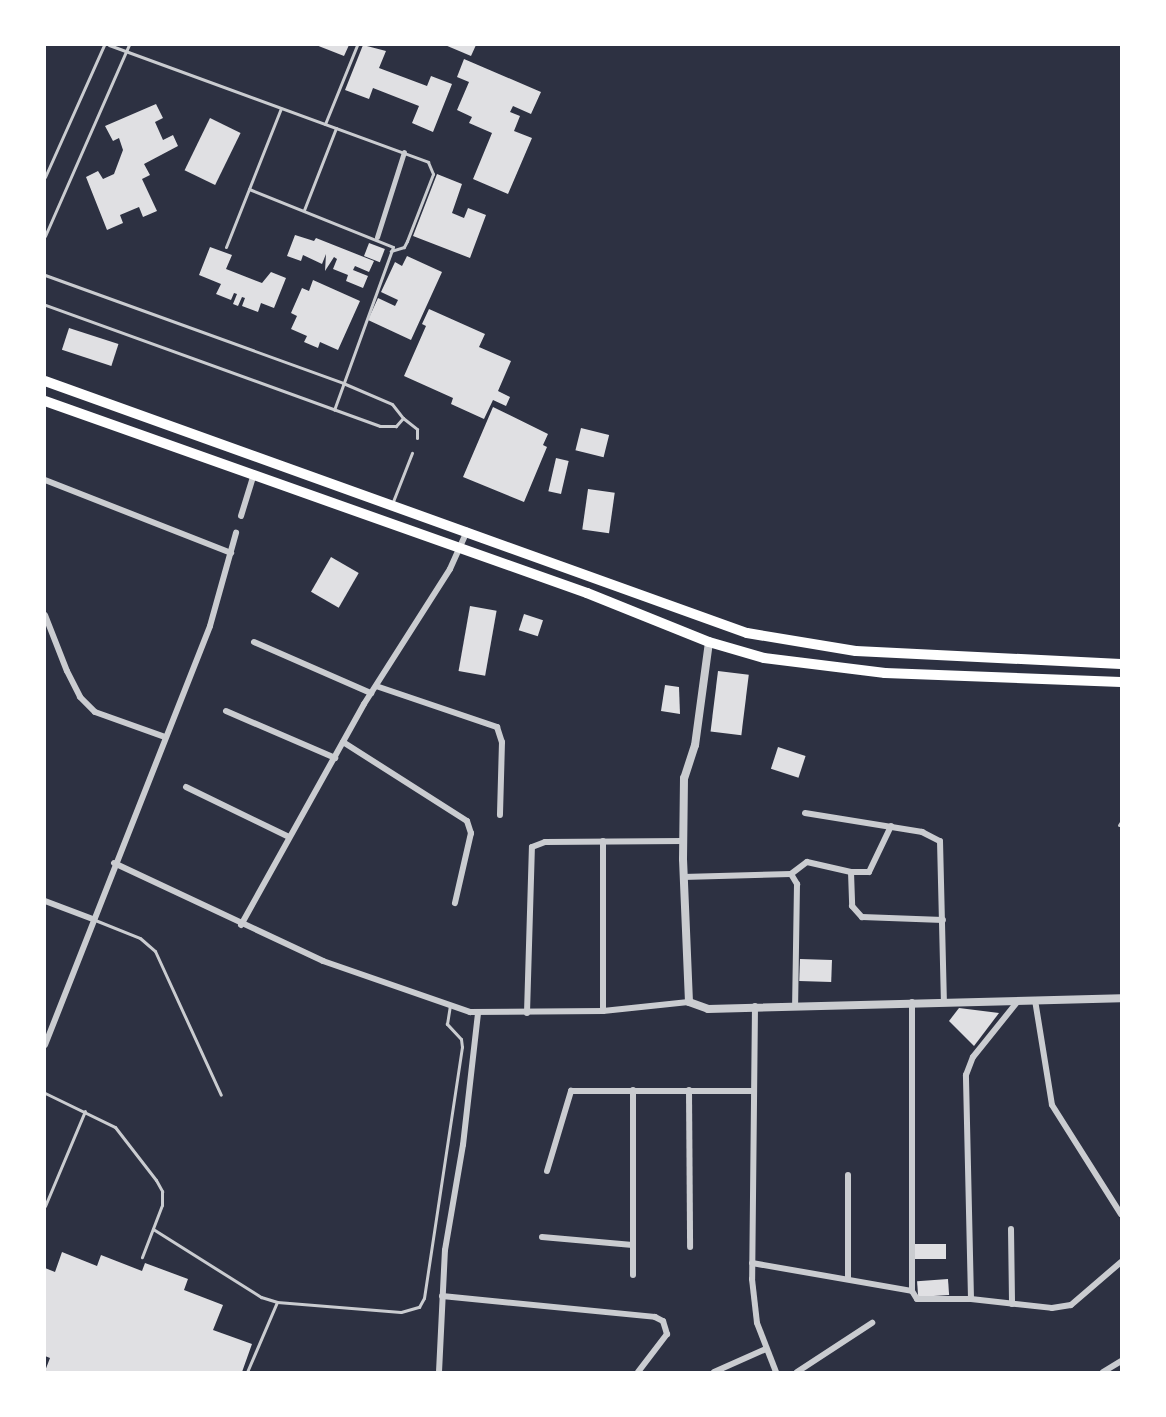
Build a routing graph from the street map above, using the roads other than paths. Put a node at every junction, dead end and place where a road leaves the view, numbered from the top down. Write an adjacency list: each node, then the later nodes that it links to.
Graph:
1 (104, 45): 10 (lane)
2 (109, 45): 5 (lane)
3 (129, 45): 5 (lane)
4 (357, 45): 7 (lane)
5 (126, 51): 6 (lane); 13 (lane)
6 (281, 108): 7 (lane); 11 (lane)
7 (325, 124): 8 (lane)
8 (336, 128): 9 (lane); 12 (lane)
9 (404, 152): 14 (street); 16 (lane)
10 (45, 177)
11 (249, 189): 12 (lane); 15 (lane)
12 (304, 210): 14 (lane)
13 (45, 236)
14 (377, 237): 16 (lane)
15 (225, 248)
16 (392, 251): 20 (lane)
17 (45, 275): 20 (lane)
18 (45, 305): 22 (lane)
19 (45, 381): 28 (main road)
20 (343, 383): 22 (lane); 23 (lane)
21 (45, 401): 26 (main road)
22 (334, 410): 23 (lane)
23 (403, 418): 24 (lane)
24 (417, 438)
25 (412, 453): 28 (lane)
26 (253, 477): 29 (street); 32 (main road)
27 (45, 480): 33 (street)
28 (392, 505): 30 (main road)
29 (241, 516)
30 (467, 531): 32 (street); 37 (main road)
31 (236, 532): 33 (street)
32 (459, 549): 36 (main road); 39 (street)
33 (231, 553): 42 (street)
34 (45, 615): 42 (street)
35 (254, 642): 40 (street)
36 (709, 642): 38 (main road); 51 (street)
37 (1121, 664)
38 (1121, 682)
39 (376, 686): 40 (street); 47 (street)
40 (371, 693): 43 (street)
41 (225, 711): 44 (street)
42 (165, 737): 52 (street)
43 (344, 742): 44 (street); 57 (street)
44 (335, 758): 49 (street)
45 (186, 787): 49 (street)
46 (805, 813): 48 (street)
47 (500, 815)
48 (891, 826): 53 (street); 59 (street)
49 (289, 837): 60 (street)
50 (603, 841): 51 (street); 70 (street); 72 (street)
51 (683, 841): 55 (street)
52 (114, 862): 58 (street); 60 (street)
53 (851, 872): 54 (street); 59 (street)
54 (791, 874): 55 (street); 67 (street)
55 (683, 877): 64 (street)
56 (45, 901): 58 (street)
57 (455, 903)
58 (93, 919): 73 (street); 78 (lane)
59 (943, 920): 66 (street)
60 (241, 925): 68 (street)
61 (1121, 998): 63 (street)
62 (1019, 1000): 63 (street); 66 (street); 96 (street)
63 (1035, 1000): 83 (street)
64 (689, 1002): 69 (street); 70 (street)
65 (912, 1002): 66 (street); 67 (street); 94 (street)
66 (944, 1002)
67 (795, 1005): 69 (street)
68 (450, 1006): 71 (street); 97 (lane)
69 (755, 1006): 76 (street)
70 (603, 1011): 72 (street)
71 (478, 1012): 72 (street); 95 (street)
72 (527, 1013)
73 (45, 1045)
74 (633, 1089): 75 (street); 80 (street); 87 (street)
75 (689, 1090): 76 (street); 88 (street)
76 (754, 1090): 91 (street)
77 (45, 1093): 79 (lane)
78 (221, 1095)
79 (86, 1111): 82 (lane); 84 (lane)
80 (547, 1171)
81 (848, 1174): 93 (street)
82 (45, 1206)
83 (1121, 1214)
84 (153, 1229): 89 (lane); 97 (lane)
85 (1011, 1229): 98 (street)
86 (542, 1237): 87 (street)
87 (633, 1245): 92 (street)
88 (690, 1247)
89 (142, 1257)
90 (1121, 1262): 98 (street)
91 (752, 1263): 93 (street); 100 (street)
92 (633, 1275)
93 (848, 1278): 94 (street)
94 (912, 1292): 96 (street)
95 (442, 1296): 103 (street); 104 (street)
96 (971, 1299): 98 (street)
97 (277, 1302): 102 (lane)
98 (1012, 1304)
99 (872, 1323): 107 (street)
100 (766, 1349): 105 (street); 106 (street)
101 (1121, 1360): 108 (street)
102 (247, 1372)
103 (439, 1372)
104 (638, 1372)
105 (714, 1372)
106 (776, 1372)
107 (797, 1372)
108 (1103, 1372)

